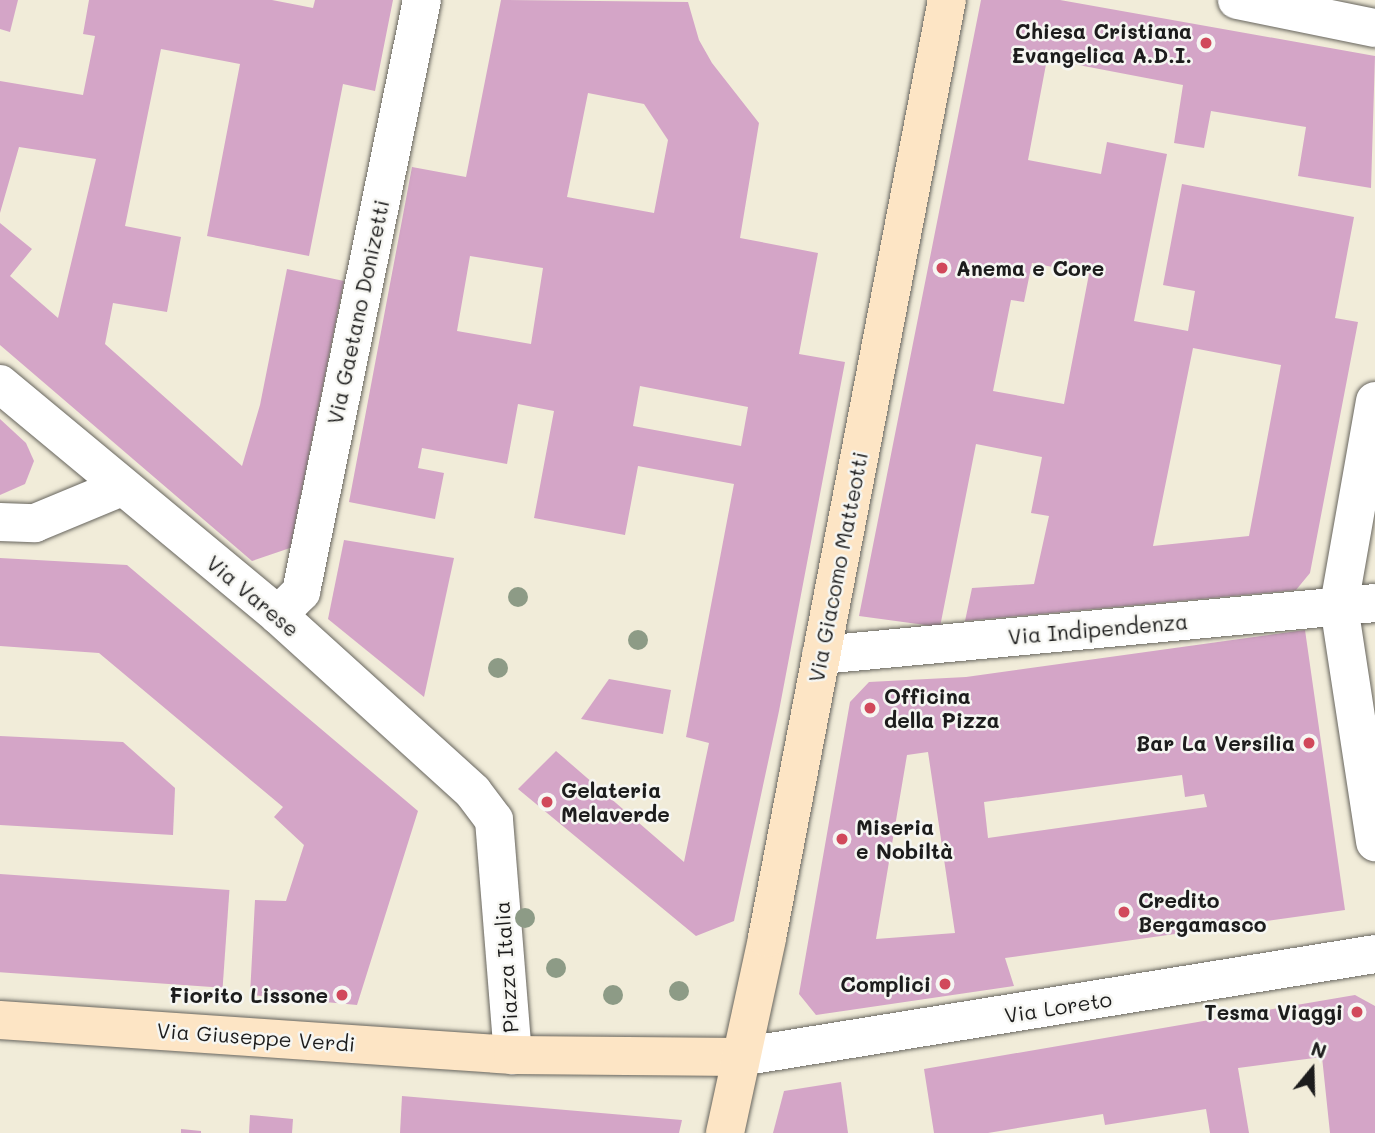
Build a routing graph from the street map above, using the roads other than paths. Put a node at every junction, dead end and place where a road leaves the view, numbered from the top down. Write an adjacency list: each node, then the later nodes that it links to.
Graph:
1 (422, 0): 10 (street, Via Gaetano Donizetti)
2 (947, 0): 11 (street, Via Giacomo Matteotti)
3 (1237, 0): 4 (street)
4 (1375, 28)
5 (0, 384): 7 (street, Via Varese)
6 (1375, 401): 9 (street)
7 (122, 487): 8 (street); 10 (street, Via Varese)
8 (0, 522)
9 (1357, 605): 11 (street, Via Indipendenza); 13 (street)
10 (278, 615): 12 (street, Via Varese)
11 (821, 655): 17 (street, Via Giacomo Matteotti)
12 (494, 820): 16 (street, Piazza Italia)
13 (1375, 842)
14 (1375, 954): 17 (street, Via Loreto)
15 (0, 1020): 16 (street, Via Giuseppe Verdi)
16 (513, 1055): 17 (street, Piazza Italia)
17 (740, 1057): 18 (street, Via Giacomo Matteotti)
18 (725, 1133)

